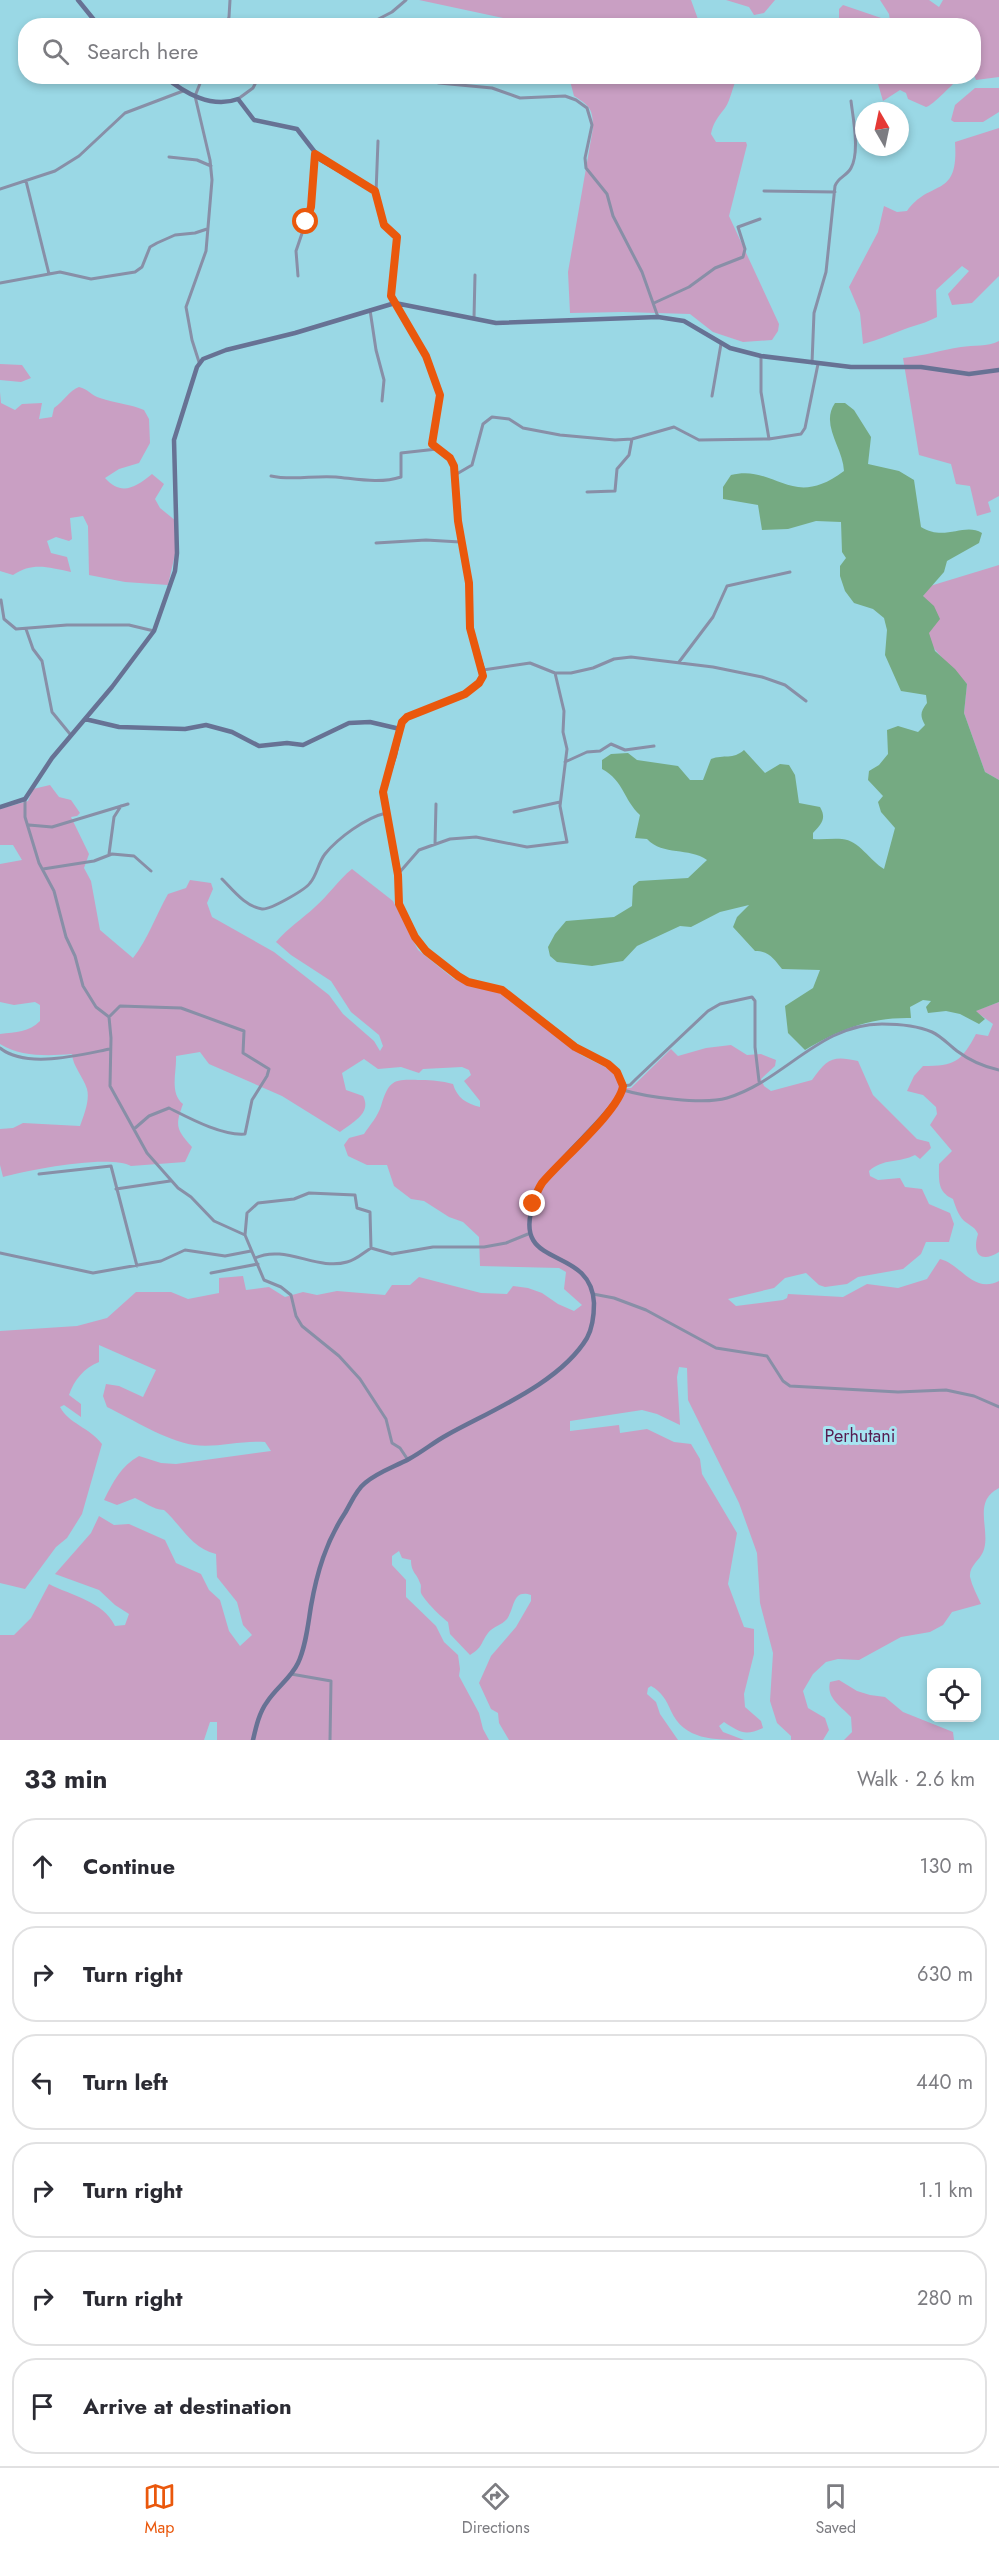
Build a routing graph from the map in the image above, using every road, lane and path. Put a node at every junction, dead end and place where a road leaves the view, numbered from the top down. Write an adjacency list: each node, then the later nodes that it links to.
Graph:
1 (78, 0): 4 (street)
2 (230, 0): 5 (street)
3 (406, 0): 6 (street)
4 (93, 18)
5 (228, 18)
6 (380, 18)
7 (174, 84): 11 (street)
8 (200, 84): 12 (street)
9 (255, 84): 13 (street)
10 (450, 84): 31 (street)
11 (183, 91): 12 (street); 19 (street)
12 (195, 96): 13 (street); 18 (street)
13 (238, 99): 16 (street)
14 (851, 101): 22 (street)
15 (378, 141): 23 (street)
16 (315, 154): 23 (street); 28 (street)
17 (170, 157): 18 (street)
18 (211, 166): 25 (street)
19 (26, 181): 20 (street); 26 (street)
20 (0, 189)
21 (764, 191): 22 (street)
22 (835, 192): 40 (street)
23 (376, 193): 30 (street)
24 (760, 219): 31 (street)
25 (207, 229): 26 (street); 39 (street)
26 (49, 274): 29 (street)
27 (475, 274): 36 (street)
28 (298, 276)
29 (0, 283)
30 (395, 303): 32 (street); 33 (street); 35 (street)
31 (654, 303): 34 (street)
32 (411, 305): 35 (street); 36 (street)
33 (370, 310): 39 (street); 44 (street)
34 (658, 317): 36 (street); 37 (street)
35 (404, 319): 47 (street)
36 (474, 319)
37 (721, 344): 38 (street); 43 (street)
38 (761, 356): 40 (street); 46 (street)
39 (199, 362): 56 (street)
40 (812, 363): 41 (street)
41 (818, 364): 42 (street); 46 (street)
42 (999, 370)
43 (712, 396)
44 (382, 401)
45 (632, 439): 46 (street); 48 (street); 50 (street)
46 (769, 439)
47 (437, 449): 48 (street); 49 (street)
48 (456, 475): 51 (street)
49 (271, 476)
50 (587, 492)
51 (460, 542): 52 (street); 58 (street)
52 (376, 543)
53 (790, 572): 57 (street)
54 (1, 600): 55 (street)
55 (26, 629): 56 (street); 63 (street)
56 (154, 630): 61 (street)
57 (679, 662): 59 (street); 60 (street)
58 (483, 670): 59 (street); 62 (street)
59 (555, 673): 65 (street)
60 (806, 701)
61 (86, 719): 62 (street); 63 (street)
62 (400, 729): 73 (street)
63 (70, 734): 66 (street)
64 (654, 746): 65 (street)
65 (565, 762): 67 (street)
66 (23, 802): 71 (street); 74 (street)
67 (560, 802): 72 (street); 75 (street)
68 (128, 804): 70 (street)
69 (436, 804): 75 (street)
70 (121, 806): 74 (street); 76 (street)
71 (0, 807)
72 (514, 812)
73 (386, 813): 79 (street); 80 (street)
74 (29, 825): 77 (street)
75 (435, 845): 79 (street)
76 (109, 854): 77 (street); 78 (street)
77 (43, 869): 81 (street)
78 (151, 871)
79 (398, 875): 86 (street)
80 (222, 879)
81 (109, 1017): 83 (street); 87 (street)
82 (0, 1048): 83 (street)
83 (110, 1049): 87 (street)
84 (999, 1070): 85 (street)
85 (760, 1082): 86 (street); 86 (street)
86 (623, 1088): 91 (street)
87 (134, 1130): 89 (street)
88 (39, 1174): 90 (street)
89 (171, 1180): 90 (street); 92 (street)
90 (116, 1189): 98 (street)
91 (528, 1234): 93 (street); 100 (street)
92 (245, 1235): 93 (street); 94 (street)
93 (371, 1248): 96 (street)
94 (252, 1251): 96 (street); 98 (street)
95 (0, 1253): 98 (street)
96 (255, 1258): 97 (street)
97 (258, 1264): 99 (street); 102 (street)
98 (137, 1266)
99 (211, 1273)
100 (593, 1294): 101 (street); 102 (street)
101 (999, 1407)
102 (408, 1460): 103 (street)
103 (291, 1674): 104 (street); 105 (street)
104 (253, 1740)
105 (330, 1740)

